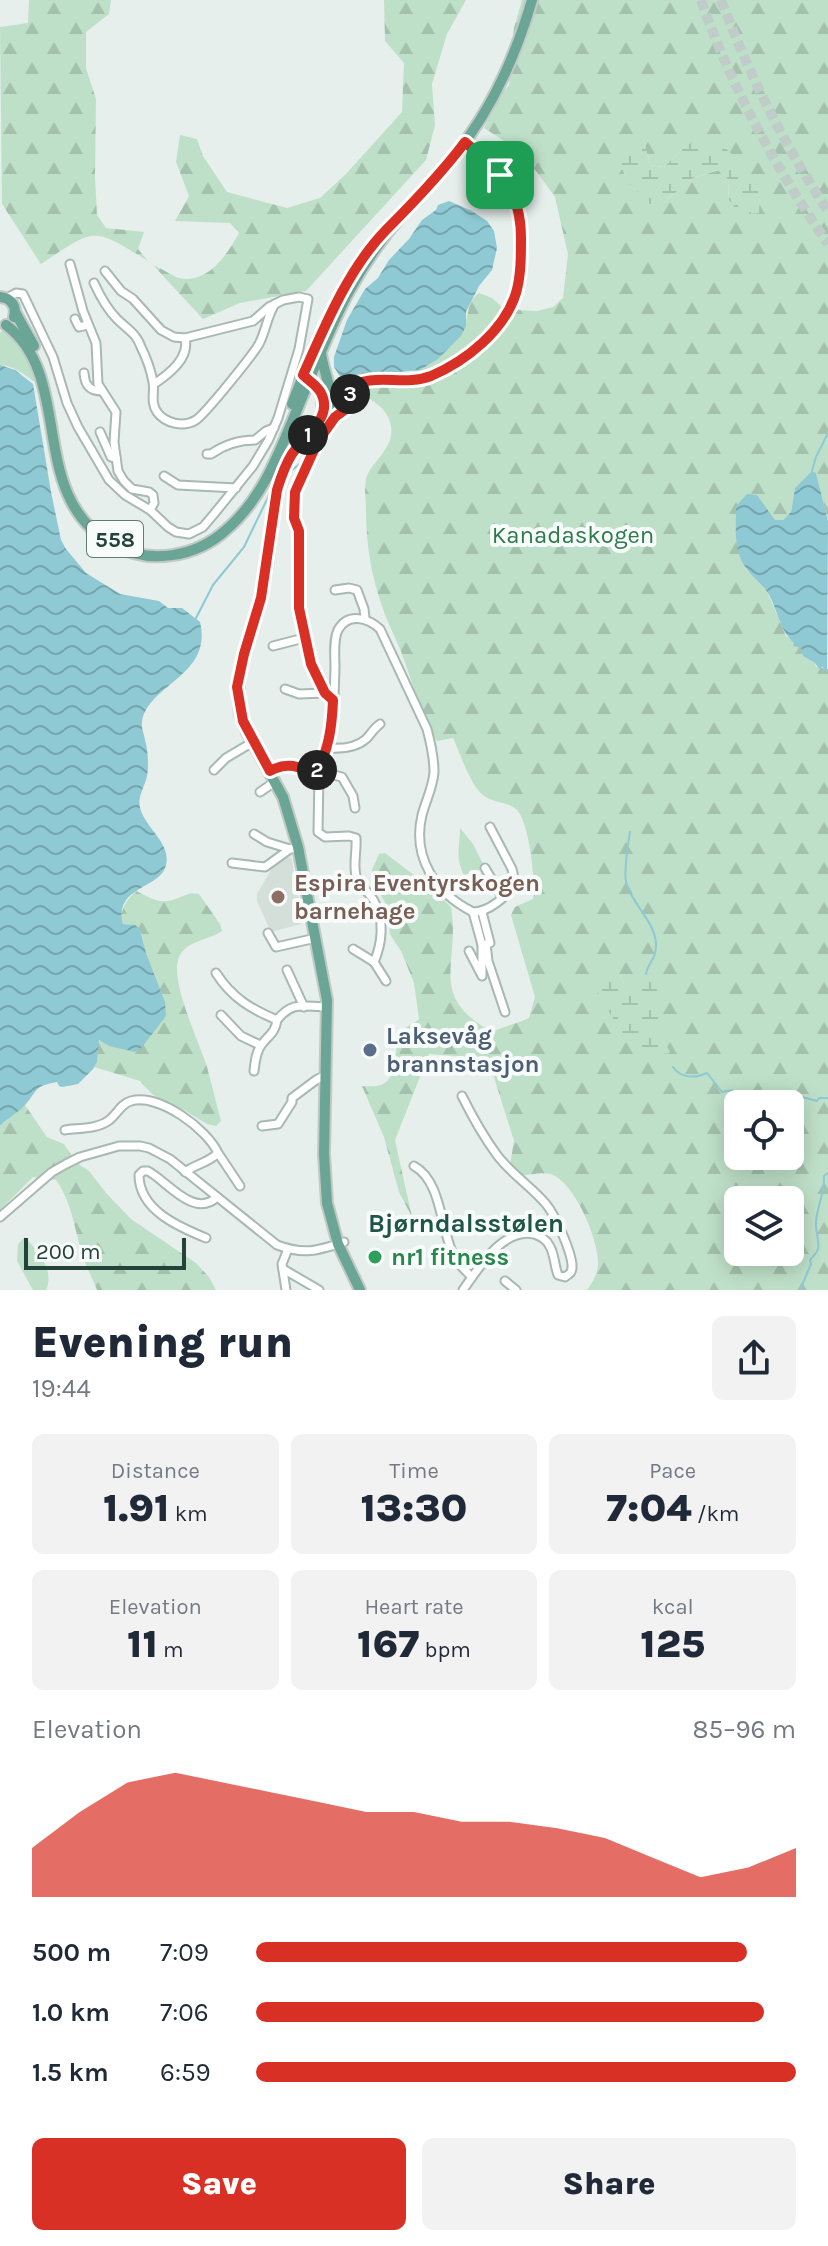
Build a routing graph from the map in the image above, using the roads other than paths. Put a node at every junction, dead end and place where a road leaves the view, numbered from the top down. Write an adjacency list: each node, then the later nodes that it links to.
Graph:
1 (532, 0): 2 (main road, 558)
2 (465, 142): 3 (main road, 558); 17 (street)
3 (395, 223): 13 (main road, 558); 15 (main road, 558)
4 (70, 264): 10 (street)
5 (105, 271): 12 (street)
6 (94, 283): 16 (street)
7 (277, 302): 12 (street); 16 (street); 22 (street)
8 (9, 303): 11 (main road, 558); 15 (main road, 558); 28 (street)
9 (75, 319): 10 (street)
10 (88, 325): 18 (street)
11 (2, 326): 20 (main road, 558)
12 (185, 338): 16 (street)
13 (320, 351): 15 (main road, 558); 19 (main road)
14 (84, 373): 18 (street)
15 (308, 377): 19 (main road); 20 (main road, 558)
16 (154, 384)
17 (348, 389): 19 (street); 31 (street)
18 (102, 391): 25 (street)
19 (326, 396): 21 (main road)
20 (297, 409): 21 (main road)
21 (321, 417): 37 (main road)
22 (274, 428): 24 (street); 27 (street)
23 (100, 432): 25 (street)
24 (207, 454)
25 (116, 458): 28 (street)
26 (164, 476): 27 (street)
27 (236, 488): 28 (street)
28 (150, 510)
29 (335, 590): 30 (street)
30 (365, 618): 35 (street); 50 (street)
31 (304, 638): 32 (street); 34 (street)
32 (273, 646)
33 (285, 689): 34 (street)
34 (325, 693): 35 (street)
35 (333, 700): 38 (street)
36 (380, 724): 38 (street)
37 (253, 742): 39 (street); 41 (main road)
38 (327, 748): 40 (street)
39 (214, 770)
40 (318, 772): 41 (street); 43 (street); 56 (street)
41 (273, 776): 42 (street); 46 (main road)
42 (260, 792)
43 (355, 808)
44 (490, 827): 49 (street)
45 (254, 834): 46 (street)
46 (294, 848): 47 (street); 52 (main road)
47 (232, 863)
48 (485, 868): 49 (street)
49 (502, 897): 50 (street)
50 (477, 912): 53 (street)
51 (268, 933): 52 (street)
52 (316, 938): 61 (main road)
53 (484, 944): 55 (street); 62 (street)
54 (353, 949): 56 (street)
55 (469, 951)
56 (374, 962): 59 (street)
57 (287, 970): 60 (street)
58 (216, 973): 64 (street)
59 (386, 981)
60 (304, 1007): 61 (street); 64 (street)
61 (327, 1007): 67 (main road)
62 (505, 1012)
63 (221, 1015): 65 (street)
64 (277, 1020): 65 (street)
65 (260, 1045): 66 (street)
66 (254, 1071)
67 (326, 1075): 69 (street); 78 (main road)
68 (462, 1096): 81 (street)
69 (262, 1126)
70 (65, 1130): 71 (street)
71 (218, 1153): 73 (street); 74 (street)
72 (414, 1166): 81 (street)
73 (185, 1172): 75 (street); 76 (street)
74 (240, 1186)
75 (217, 1197): 77 (street); 79 (street)
76 (0, 1217)
77 (206, 1238)
78 (341, 1243): 79 (street); 85 (main road); 86 (main road)
79 (288, 1249): 80 (street)
80 (283, 1269): 83 (street); 84 (street)
81 (472, 1277): 87 (street)
82 (505, 1281): 88 (street)
83 (286, 1290)
84 (319, 1290)
85 (360, 1290)
86 (367, 1290)
87 (463, 1290)
88 (516, 1290)

